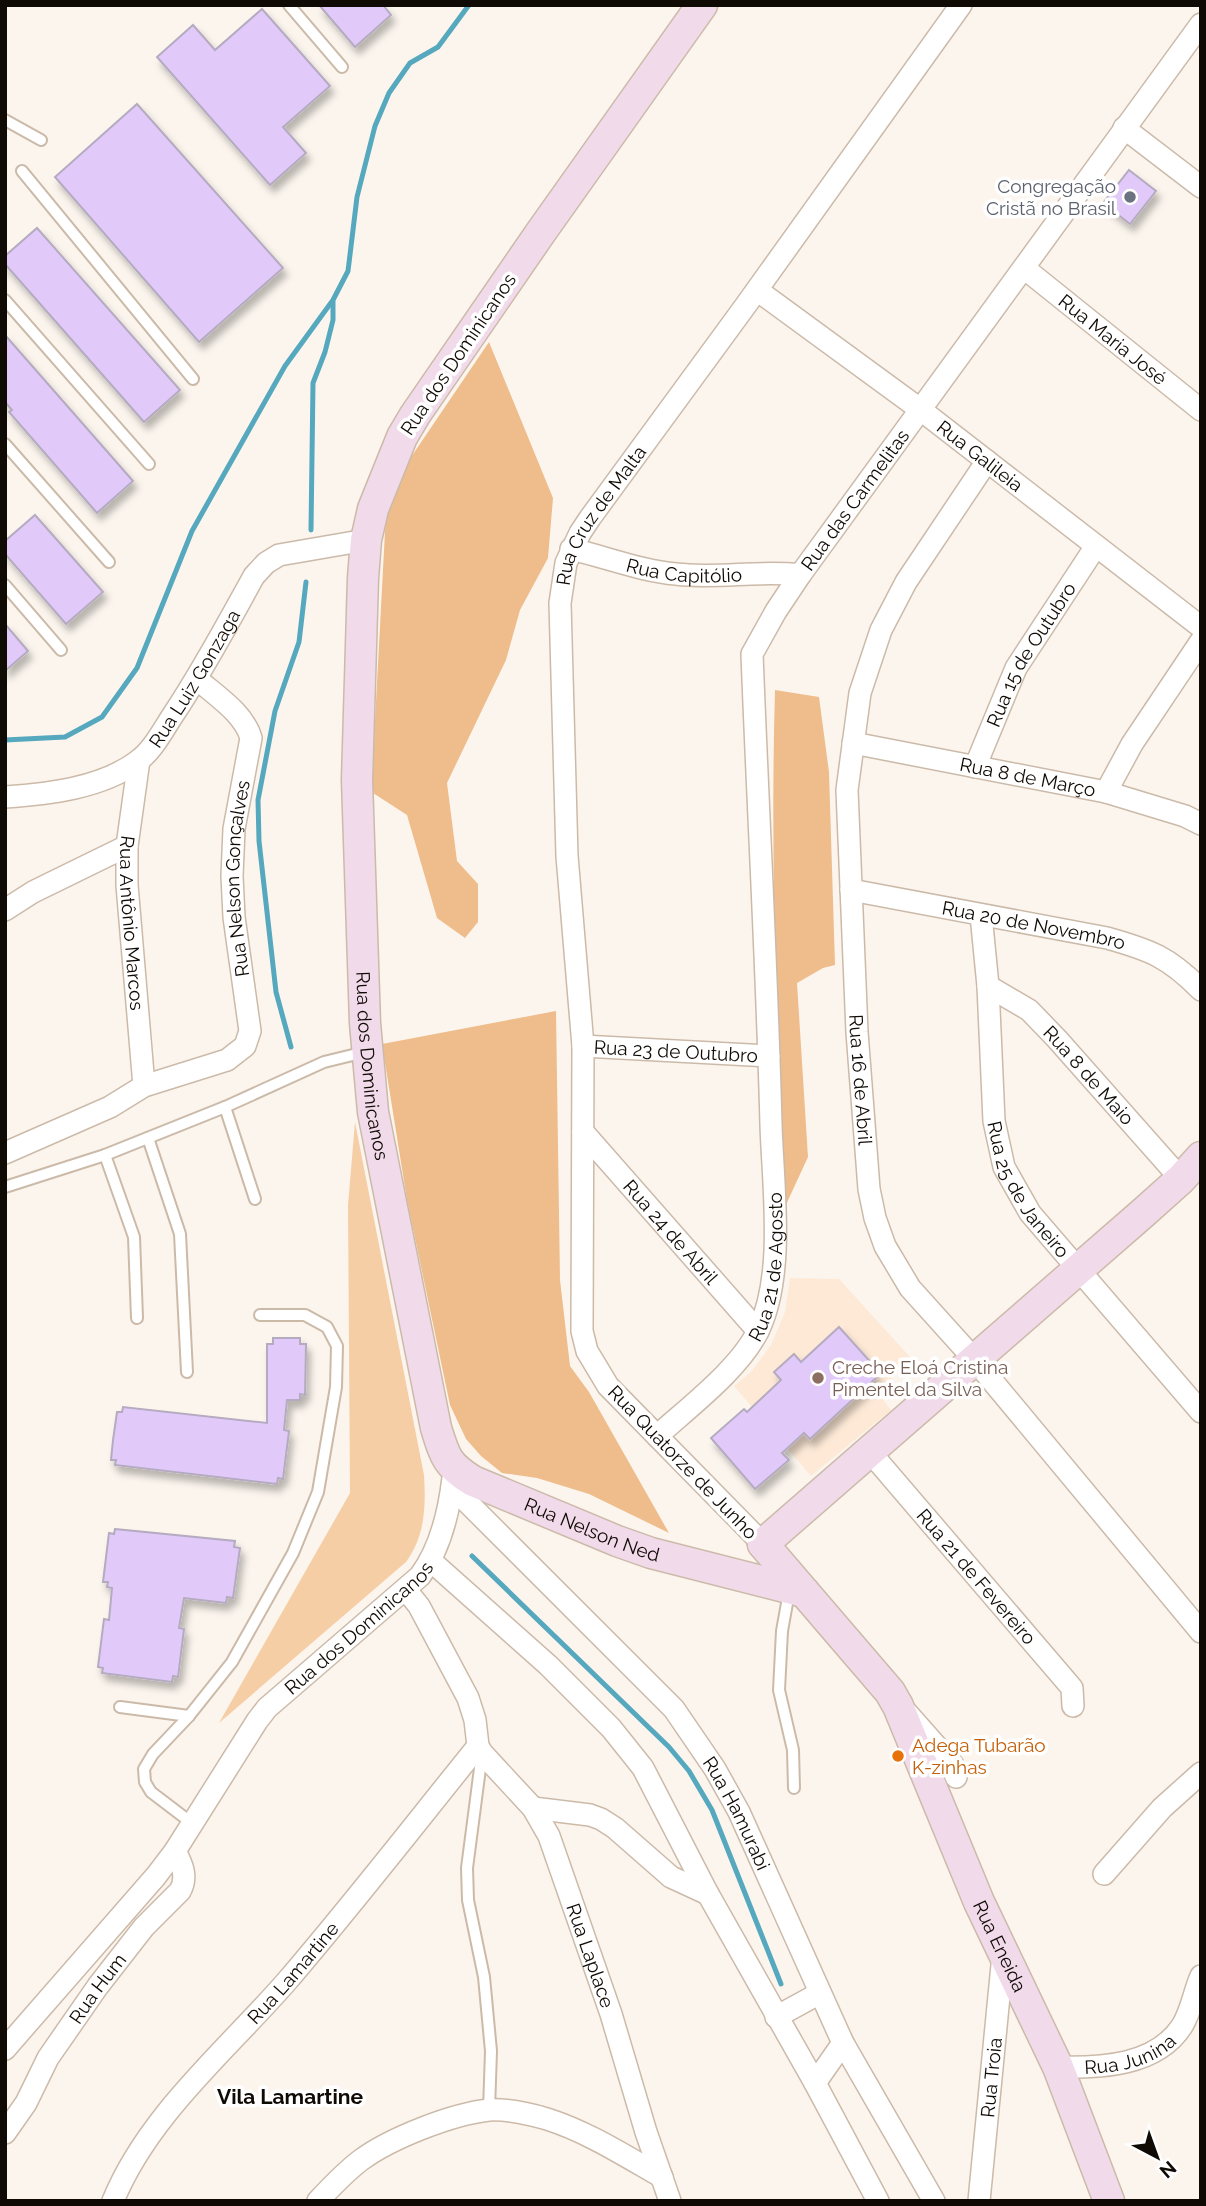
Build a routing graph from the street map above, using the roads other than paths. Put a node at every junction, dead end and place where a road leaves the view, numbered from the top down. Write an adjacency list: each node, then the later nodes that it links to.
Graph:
1 (289, 5): 5 (lane)
2 (702, 5): 20 (street, Rua dos Dominicanos)
3 (961, 5): 12 (street, Rua Cruz de Malta)
4 (1201, 23): 7 (street, Rua das Carmelitas)
5 (342, 67)
6 (5, 120): 8 (lane)
7 (1124, 128): 10 (street); 11 (street, Rua das Carmelitas)
8 (41, 140)
9 (23, 172): 14 (lane)
10 (1201, 187)
11 (1024, 268): 15 (street, Rua das Carmelitas); 16 (street, Rua Maria José)
12 (757, 290): 15 (street, Rua Galileia); 22 (street, Rua Cruz de Malta)
13 (5, 300): 19 (lane)
14 (193, 379)
15 (921, 410): 18 (street, Rua Galileia); 24 (street, Rua das Carmelitas)
16 (1201, 410)
17 (5, 444): 23 (lane)
18 (987, 461): 21 (street, Rua Galileia); 30 (street, Rua 16 de Abril)
19 (149, 464)
20 (366, 540): 29 (street, Rua Luiz Gonzaga); 43 (street, Rua dos Dominicanos)
21 (1096, 546): 26 (street, Rua Galileia); 32 (street, Rua 15 de Outubro)
22 (571, 550): 24 (street, Rua Capitólio); 42 (street, Rua Cruz de Malta)
23 (109, 562)
24 (800, 575): 44 (street, Rua das Carmelitas)
25 (5, 585): 28 (lane)
26 (1201, 627)
27 (1201, 642): 33 (street)
28 (61, 650)
29 (197, 678): 31 (street, Rua Luiz Gonzaga); 45 (street, Rua Nelson Gonçalves)
30 (853, 743): 32 (street, Rua 8 de Março); 37 (street, Rua 16 de Abril)
31 (139, 760): 34 (street, Rua Luiz Gonzaga); 36 (street, Rua Antônio Marcos)
32 (975, 767): 33 (street, Rua 8 de Março)
33 (1107, 792): 35 (street, Rua 8 de Março)
34 (5, 797)
35 (1201, 824)
36 (127, 846): 38 (street); 45 (street, Rua Antônio Marcos)
37 (851, 890): 39 (street, Rua 20 de Novembro); 59 (street, Rua 16 de Abril)
38 (5, 911)
39 (981, 915): 40 (street, Rua 25 de Janeiro); 41 (street, Rua 20 de Novembro)
40 (988, 986): 52 (street, Rua 8 de Maio); 55 (street, Rua 25 de Janeiro)
41 (1201, 990)
42 (583, 1046): 44 (street, Rua 23 de Outubro); 47 (street, Rua Cruz de Malta)
43 (368, 1052): 46 (lane); 64 (street, Rua dos Dominicanos)
44 (769, 1056): 58 (street, Rua 21 de Agosto)
45 (144, 1086): 49 (street, Rua Nelson Gonçalves)
46 (225, 1107): 48 (lane); 54 (lane)
47 (583, 1132): 58 (street, Rua 24 de Abril); 62 (street, Rua Quatorze de Junho)
48 (148, 1138): 50 (lane); 60 (lane)
49 (5, 1153)
50 (106, 1155): 53 (lane); 57 (lane)
51 (1201, 1157): 52 (street)
52 (1181, 1179): 55 (street)
53 (5, 1186)
54 (255, 1199)
55 (1078, 1269): 59 (street); 61 (street, Rua 25 de Janeiro)
56 (260, 1315): 74 (lane)
57 (137, 1318)
58 (758, 1331): 62 (street, Rua 21 de Agosto)
59 (974, 1359): 63 (street); 70 (street, Rua 16 de Abril)
60 (187, 1372)
61 (1201, 1412)
62 (657, 1436): 65 (street, Rua Quatorze de Junho)
63 (870, 1452): 65 (street); 72 (street, Rua 21 de Fevereiro)
64 (453, 1478): 66 (street, Rua dos Dominicanos); 67 (street, Rua Nelson Ned); 86 (street, Rua Hamurabi)
65 (763, 1544): 67 (street); 69 (street)
66 (431, 1561): 68 (street, Rua dos Dominicanos); 83 (street)
67 (737, 1576): 69 (street, Rua Nelson Ned)
68 (406, 1590): 75 (street); 80 (street, Rua dos Dominicanos)
69 (797, 1590): 71 (street); 78 (lane)
70 (1196, 1626)
71 (890, 1692): 77 (street); 84 (street, Rua Eneida)
72 (1073, 1706)
73 (120, 1707): 74 (lane)
74 (189, 1716): 80 (lane)
75 (480, 1750): 79 (street, Rua Laplace); 92 (lane); 95 (street, Rua Lamartine)
76 (1201, 1773): 82 (street)
77 (956, 1777)
78 (794, 1788)
79 (533, 1808): 83 (street); 94 (street, Rua Laplace)
80 (193, 1824): 81 (street, Rua dos Dominicanos)
81 (175, 1852): 89 (street, Rua dos Dominicanos); 93 (street, Rua Hum)
82 (1104, 1874)
83 (708, 1894): 87 (street)
84 (1003, 1955): 90 (street, Rua Eneida); 100 (street, Rua Troia)
85 (1201, 1976): 90 (street, Rua Junina)
86 (820, 1993): 87 (street); 88 (street, Rua Hamurabi)
87 (776, 2017): 91 (street)
88 (843, 2043): 91 (street); 99 (street, Rua Hamurabi)
89 (5, 2049)
90 (1058, 2067): 101 (street, Rua Eneida)
91 (815, 2083): 98 (street)
92 (489, 2110): 94 (street); 96 (street)
93 (5, 2133)
94 (662, 2177): 97 (street, Rua Laplace)
95 (113, 2201)
96 (318, 2201)
97 (670, 2201)
98 (878, 2201)
99 (934, 2201)
100 (979, 2201)
101 (1109, 2201)

